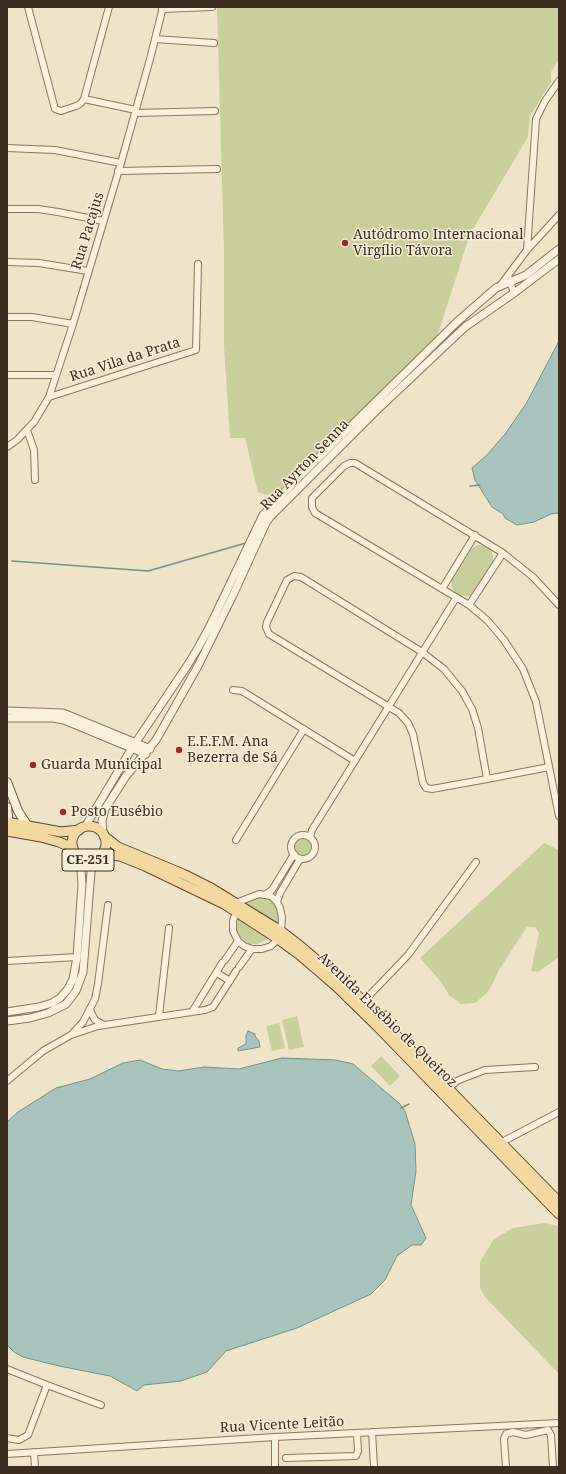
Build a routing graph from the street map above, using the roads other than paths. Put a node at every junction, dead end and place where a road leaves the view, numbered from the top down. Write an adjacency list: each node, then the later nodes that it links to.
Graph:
1 (28, 7): 8 (street)
2 (109, 7): 8 (street)
3 (212, 7): 4 (street)
4 (163, 8): 5 (street, Rua Pacajus)
5 (155, 40): 6 (street); 10 (street, Rua Pacajus)
6 (214, 44)
7 (559, 81): 19 (street)
8 (84, 99): 10 (street)
9 (215, 111): 10 (street)
10 (135, 112): 12 (street, Rua Pacajus)
11 (7, 148): 12 (street)
12 (121, 163): 14 (street, Rua Pacajus)
13 (216, 169): 14 (street)
14 (118, 171): 17 (street, Rua Pacajus)
15 (7, 210): 17 (street)
16 (559, 215): 19 (street)
17 (103, 221): 23 (street, Rua Pacajus)
18 (559, 249): 25 (street)
19 (527, 250): 24 (street)
20 (559, 259): 27 (street, Rua Ayrton Senna)
21 (7, 262): 23 (street)
22 (198, 264): 32 (street, Rua Vila da Prata)
23 (88, 271): 29 (street, Rua Pacajus)
24 (508, 274): 25 (street); 26 (street)
25 (511, 282): 26 (street); 27 (street)
26 (500, 286): 36 (street, Rua Ayrton Senna)
27 (514, 293): 37 (street, Rua Ayrton Senna)
28 (7, 318): 29 (street)
29 (73, 324): 31 (street, Rua Pacajus)
30 (7, 375): 31 (street)
31 (56, 375): 32 (street, Rua Pacajus)
32 (49, 397): 33 (street, Rua Pacajus)
33 (27, 430): 34 (street, Rua Pacajus); 35 (street)
34 (7, 447)
35 (35, 480)
36 (262, 515): 37 (street); 38 (street); 51 (street, Rua Ayrton Senna)
37 (270, 517): 38 (street, Rua Ayrton Senna)
38 (263, 530): 52 (street, Rua Ayrton Senna)
39 (475, 535): 40 (street); 41 (street); 41 (street)
40 (503, 553): 43 (street); 44 (street)
41 (442, 589): 42 (street)
42 (456, 598): 43 (street); 45 (street)
43 (469, 605): 54 (street)
44 (559, 605)
45 (422, 652): 47 (street); 47 (street); 55 (street)
46 (233, 690): 50 (street)
47 (388, 707): 53 (street); 55 (street)
48 (7, 711): 51 (street)
49 (7, 718): 51 (street)
50 (304, 729): 53 (street); 65 (street)
51 (134, 745): 52 (street); 61 (street, Rua Ayrton Senna)
52 (148, 752): 63 (street, Rua Ayrton Senna)
53 (355, 761): 64 (street)
54 (549, 767): 55 (street); 58 (street)
55 (486, 779)
56 (7, 782): 60 (main road)
57 (7, 808): 59 (main road, CE-251)
58 (559, 816)
59 (7, 822): 60 (main road, CE-251)
60 (26, 825): 61 (main road, CE-251)
61 (82, 828): 63 (main road, CE-251); 66 (main road, CE-251)
62 (7, 831): 66 (main road, CE-251)
63 (103, 835): 68 (main road, CE-251); 76 (main road, Avenida Eusébio de Queiroz)
64 (310, 837): 67 (street); 69 (street)
65 (236, 840)
66 (75, 852): 68 (main road, CE-251); 77 (street)
67 (294, 854): 69 (street); 71 (street)
68 (99, 856): 76 (main road, Avenida Eusébio de Queiroz); 78 (street)
69 (300, 858): 72 (street)
70 (476, 862): 88 (street)
71 (278, 880): 72 (street); 73 (street)
72 (285, 884): 74 (street)
73 (266, 894): 74 (street); 76 (street)
74 (277, 902): 80 (street)
75 (108, 905): 89 (street)
76 (236, 907): 80 (main road, Avenida Eusébio de Queiroz); 81 (street)
77 (80, 917): 78 (street); 83 (street)
78 (87, 917): 94 (street)
79 (169, 928): 93 (street)
80 (280, 935): 82 (street); 88 (main road, Avenida Eusébio de Queiroz); 101 (main road, Avenida Eusébio de Queiroz)
81 (238, 941): 82 (street); 85 (street)
82 (252, 949): 86 (street)
83 (77, 957): 84 (street); 91 (street)
84 (7, 961)
85 (217, 973): 86 (street); 87 (street)
86 (230, 981): 90 (street)
87 (199, 1002): 90 (street); 92 (street)
88 (363, 1002): 99 (main road, Avenida Eusébio de Queiroz)
89 (90, 1010): 95 (street); 96 (street)
90 (205, 1010): 92 (street)
91 (7, 1012)
92 (192, 1012): 93 (street)
93 (159, 1016): 95 (street)
94 (7, 1021)
95 (104, 1025): 96 (street)
96 (71, 1035): 98 (street)
97 (535, 1067): 99 (street)
98 (7, 1081)
99 (448, 1089): 101 (main road, Avenida Eusébio de Queiroz)
100 (559, 1112): 101 (street)
101 (499, 1146): 102 (main road, Avenida Eusébio de Queiroz); 103 (main road, Avenida Eusébio de Queiroz)
102 (559, 1202)
103 (559, 1214)
104 (7, 1369): 105 (street)
105 (46, 1385): 106 (street); 113 (street)
106 (101, 1405)
107 (559, 1423): 108 (street, Rua Vicente Leitão)
108 (526, 1424): 109 (street, Rua Vicente Leitão); 111 (street)
109 (372, 1432): 110 (street, Rua Vicente Leitão); 119 (street)
110 (357, 1433): 112 (street, Rua Vicente Leitão); 116 (street)
111 (526, 1435): 120 (street); 121 (street)
112 (275, 1437): 114 (street, Rua Vicente Leitão); 118 (street)
113 (7, 1438)
114 (34, 1452): 115 (street, Rua Vicente Leitão); 117 (street)
115 (7, 1454)
116 (286, 1458)
117 (35, 1467)
118 (276, 1467)
119 (374, 1467)
120 (506, 1467)
121 (553, 1467)

